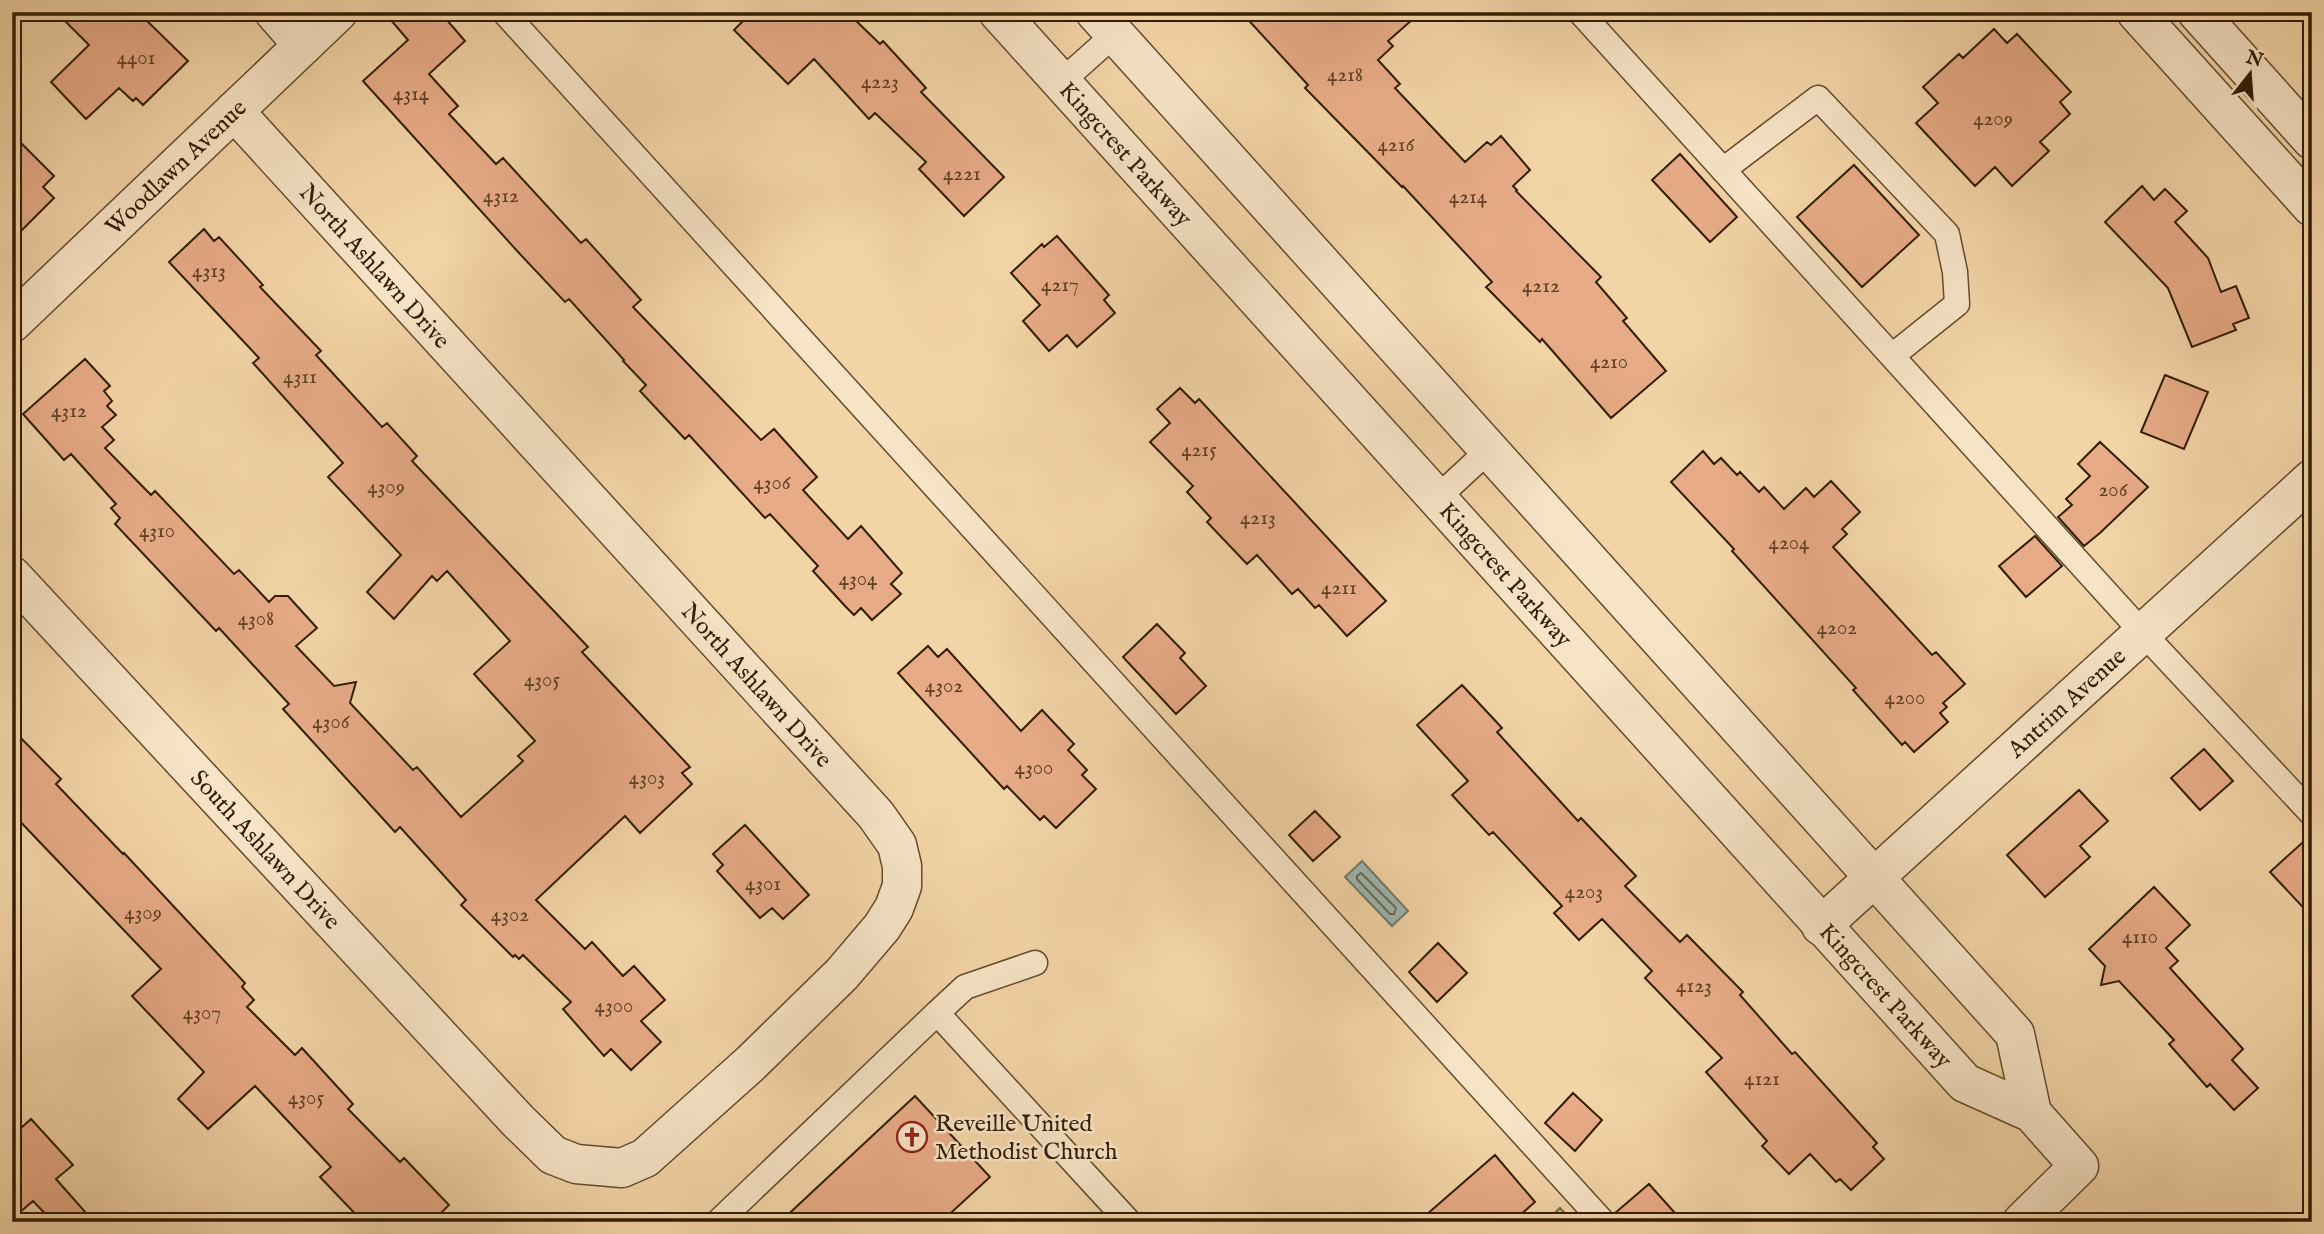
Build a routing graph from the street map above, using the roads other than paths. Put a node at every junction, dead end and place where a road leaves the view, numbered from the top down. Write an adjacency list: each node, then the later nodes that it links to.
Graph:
1 (274, 12): 9 (street)
2 (338, 12): 9 (street, Woodlawn Avenue)
3 (504, 12): 31 (lane)
4 (998, 12): 10 (street, Kingcrest Parkway)
5 (1580, 12): 13 (lane)
6 (2136, 12): 14 (street)
7 (2197, 12): 12 (street)
8 (1105, 23): 10 (lane); 17 (street, Kingcrest Parkway)
9 (303, 45): 11 (street, Woodlawn Avenue)
10 (1061, 82): 19 (street, Kingcrest Parkway)
11 (234, 111): 15 (street, Woodlawn Avenue); 28 (street, North Ashlawn Drive)
12 (2312, 140)
13 (1723, 170): 16 (lane); 16 (lane)
14 (2312, 207)
15 (12, 323)
16 (1892, 356): 21 (lane)
17 (1489, 450): 19 (lane); 23 (street, Kingcrest Parkway)
18 (2312, 479): 21 (street, Antrim Avenue)
19 (1436, 499): 24 (street, Kingcrest Parkway)
20 (12, 576): 28 (street, South Ashlawn Drive)
21 (2142, 632): 22 (lane); 23 (street, Antrim Avenue)
22 (2312, 814)
23 (1874, 878): 24 (street, Antrim Avenue); 27 (street, Kingcrest Parkway)
24 (1821, 926): 27 (street, Kingcrest Parkway)
25 (1035, 963): 26 (lane)
26 (937, 1013): 29 (lane); 30 (lane)
27 (2032, 1113): 32 (street, Kingcrest Parkway)
28 (518, 1121)
29 (718, 1222)
30 (1129, 1222)
31 (1603, 1222)
32 (2022, 1222)

